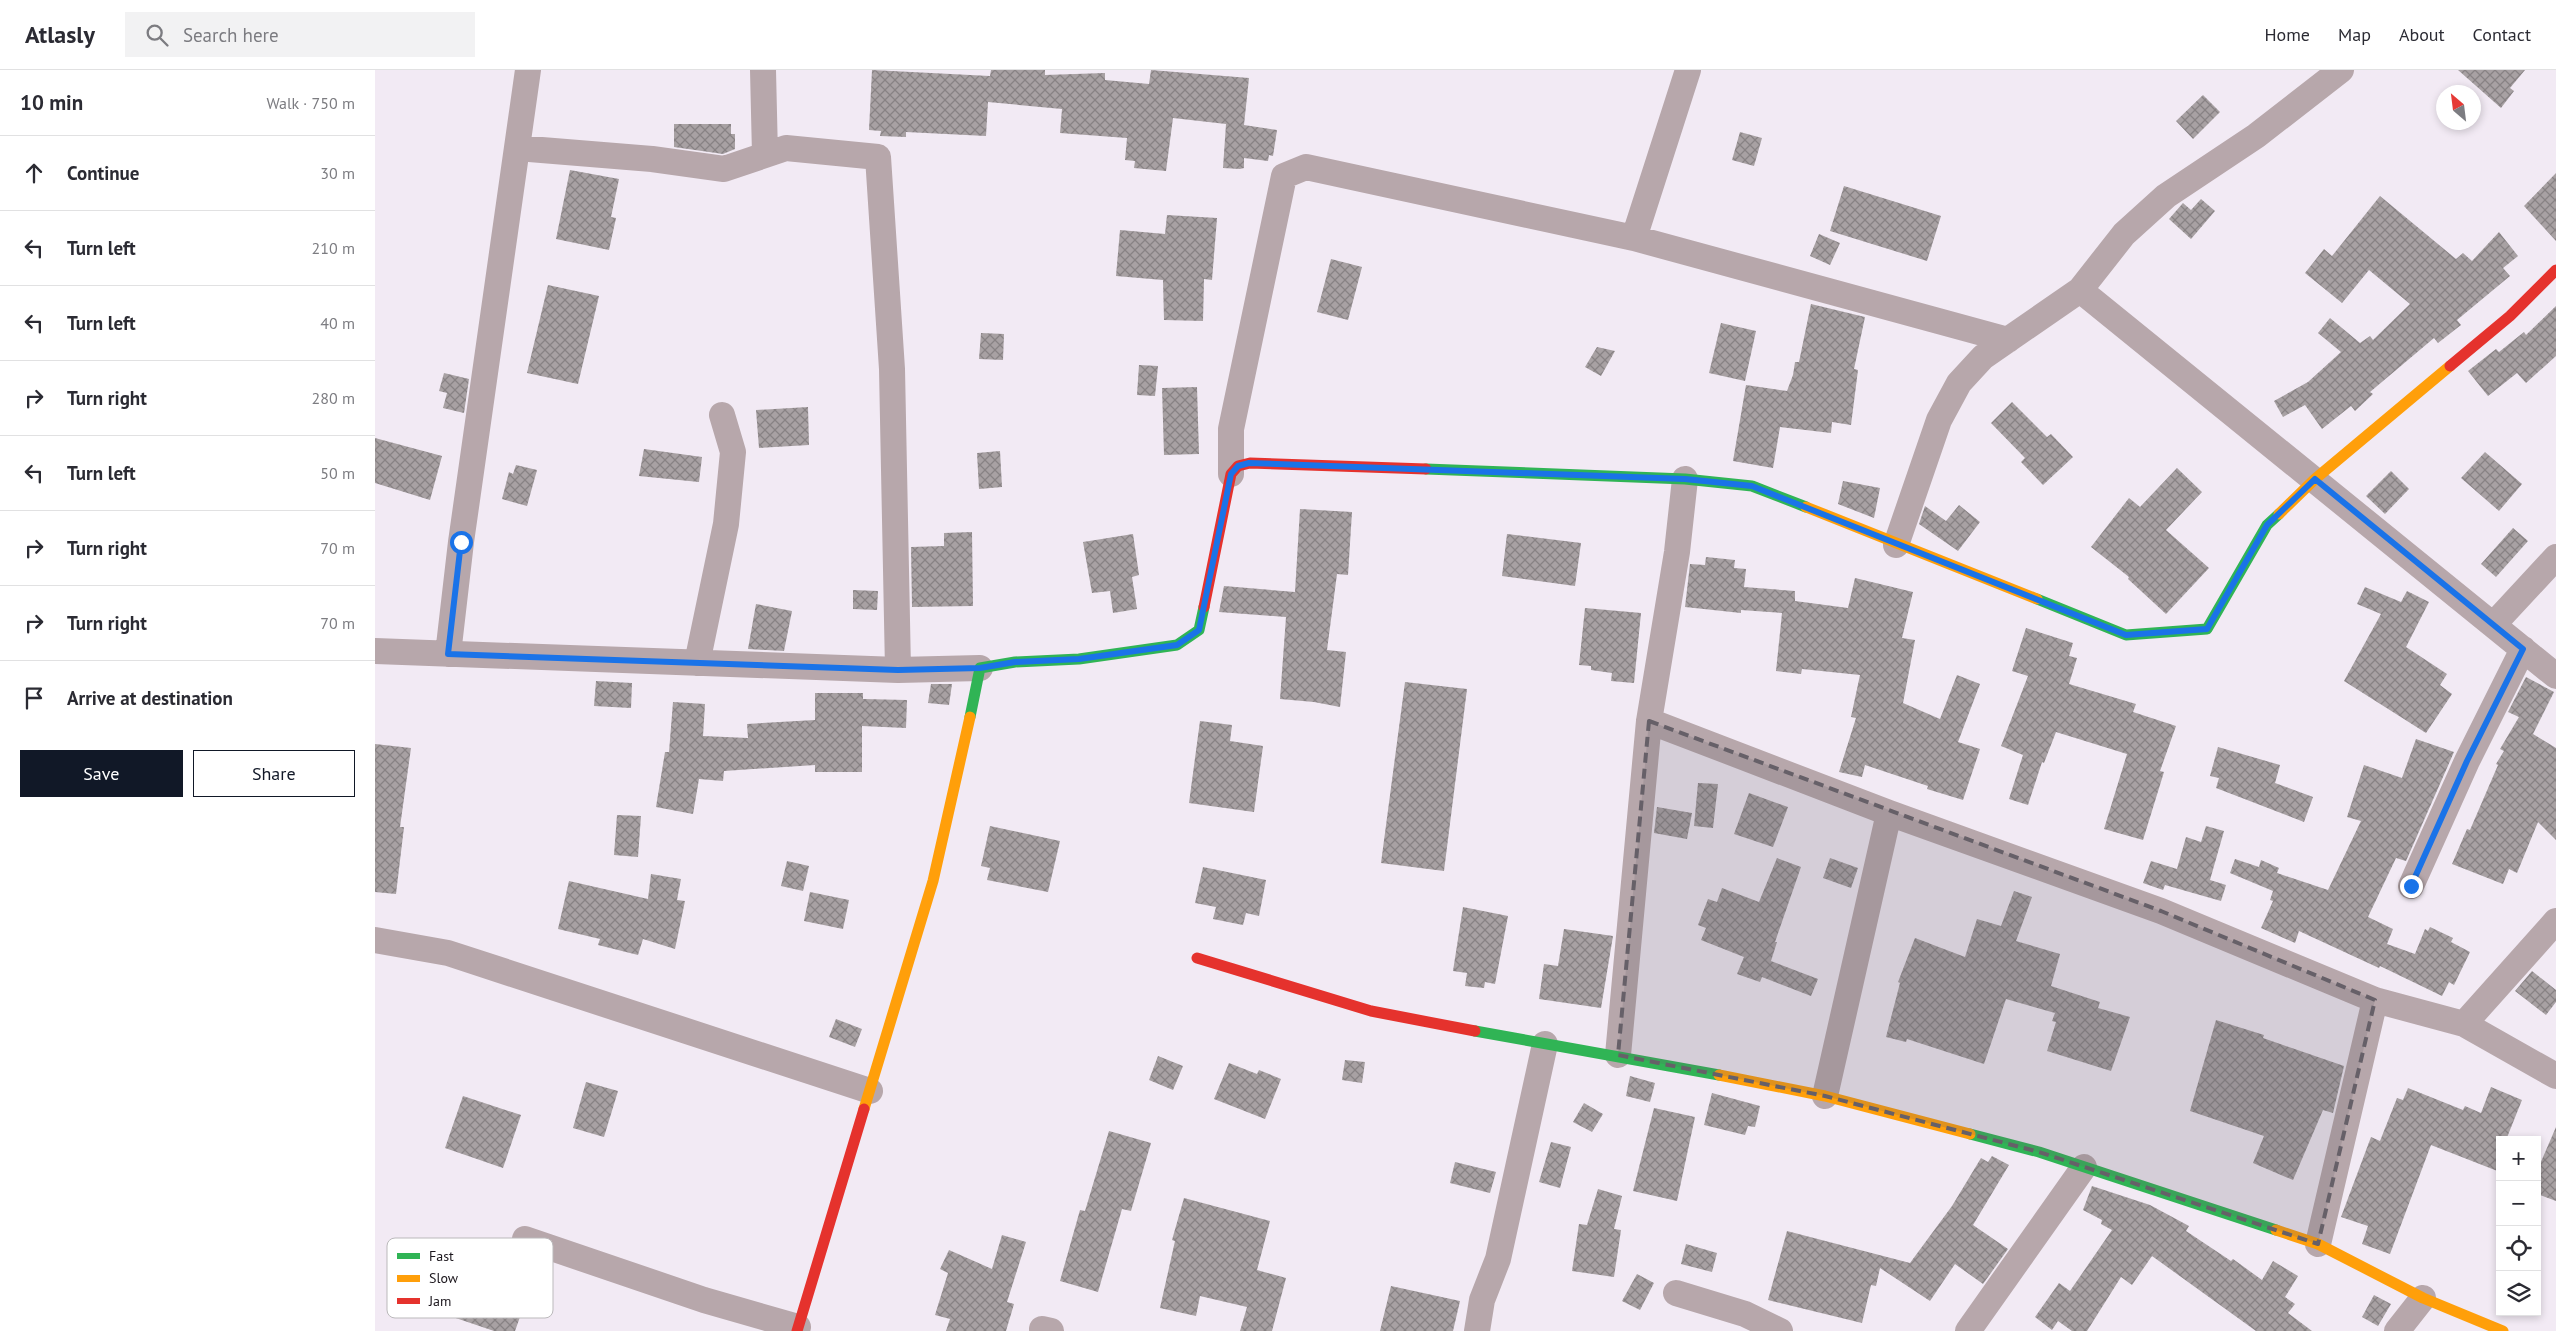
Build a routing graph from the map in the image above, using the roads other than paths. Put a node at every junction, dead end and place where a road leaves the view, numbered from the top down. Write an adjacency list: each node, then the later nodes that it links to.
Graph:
1 (528, 70): 5 (street)
2 (763, 70): 6 (street)
3 (1687, 70): 7 (street)
4 (2341, 70): 9 (street)
5 (517, 148): 6 (street); 20 (street)
6 (765, 155): 23 (street)
7 (1634, 238): 10 (street); 12 (street)
8 (2556, 270): 14 (street)
9 (2081, 290): 10 (street); 14 (street)
10 (2008, 340): 15 (street)
11 (722, 415): 21 (street)
12 (1231, 474): 13 (street); 22 (street)
13 (1685, 479): 15 (street); 25 (street)
14 (2315, 479): 15 (street); 17 (street)
15 (1896, 545)
16 (2556, 556): 17 (street)
17 (2493, 625): 18 (street)
18 (2523, 649): 24 (street); 27 (street)
19 (375, 651): 20 (street)
20 (448, 654): 21 (street)
21 (697, 663): 23 (street)
22 (980, 668): 23 (street); 36 (street)
23 (898, 670)
24 (2556, 676)
25 (1649, 721): 26 (street); 34 (street)
26 (1889, 813): 31 (street); 37 (street)
27 (2411, 886)
28 (2556, 921): 32 (street)
29 (375, 940): 36 (street)
30 (1197, 958): 33 (street)
31 (2375, 1000): 32 (street); 39 (street)
32 (2464, 1024): 35 (street)
33 (1545, 1044): 34 (street); 44 (street)
34 (1618, 1055): 37 (street)
35 (2556, 1076)
36 (870, 1091): 43 (street)
37 (1825, 1096): 38 (street)
38 (2084, 1167): 39 (street); 46 (street)
39 (2318, 1244): 42 (street)
40 (553, 1249): 43 (street)
41 (1676, 1293): 45 (street)
42 (2423, 1298): 47 (street); 48 (street)
43 (797, 1329)
44 (1477, 1331)
45 (1780, 1331)
46 (1968, 1331)
47 (2397, 1331)
48 (2503, 1331)

